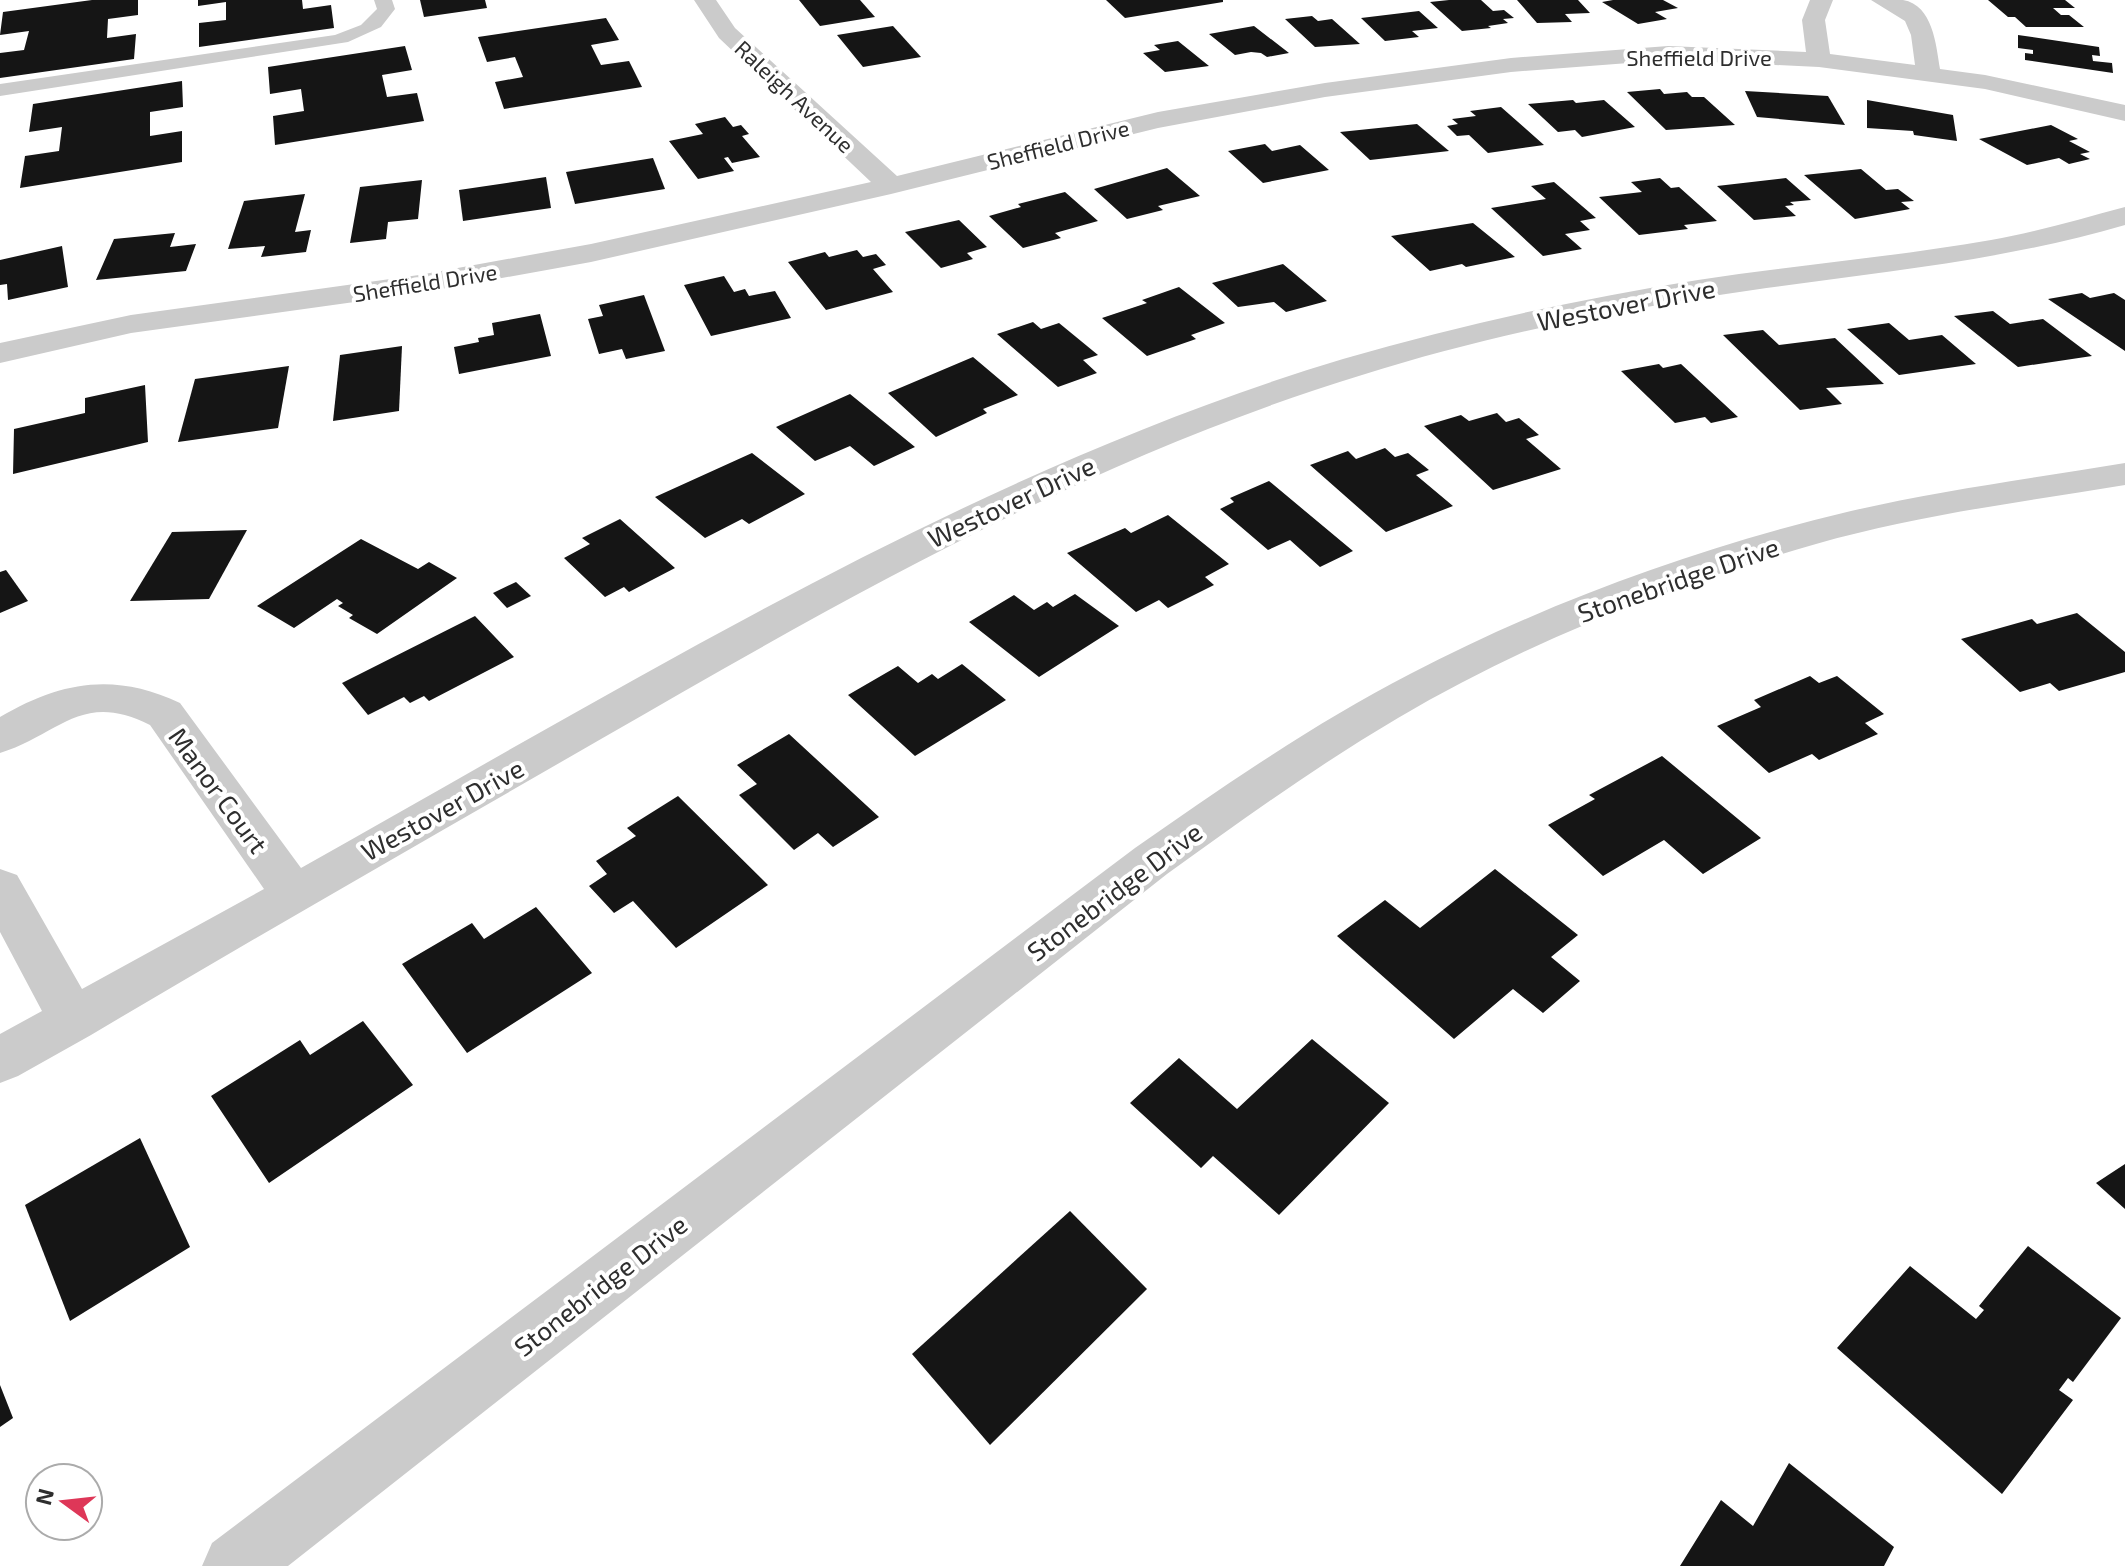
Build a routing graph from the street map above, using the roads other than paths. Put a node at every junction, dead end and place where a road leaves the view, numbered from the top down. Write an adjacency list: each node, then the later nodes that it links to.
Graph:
1 (383, 0): 7 (lane)
2 (705, 0): 9 (street, Raleigh Avenue)
3 (1822, 0): 5 (street)
4 (1882, 0): 6 (street)
5 (1819, 60): 6 (street, Sheffield Drive); 9 (street, Sheffield Drive)
6 (1928, 73): 8 (street, Sheffield Drive)
7 (0, 90)
8 (2125, 113)
9 (891, 186): 11 (street, Sheffield Drive)
10 (2125, 216): 15 (street, Westover Drive)
11 (0, 353)
12 (2125, 474): 18 (street, Stonebridge Drive)
13 (0, 737): 15 (street, Manor Court)
14 (0, 888): 16 (street)
15 (293, 893): 16 (street, Westover Drive)
16 (73, 1020): 17 (street, Westover Drive)
17 (0, 1060)
18 (235, 1566)

